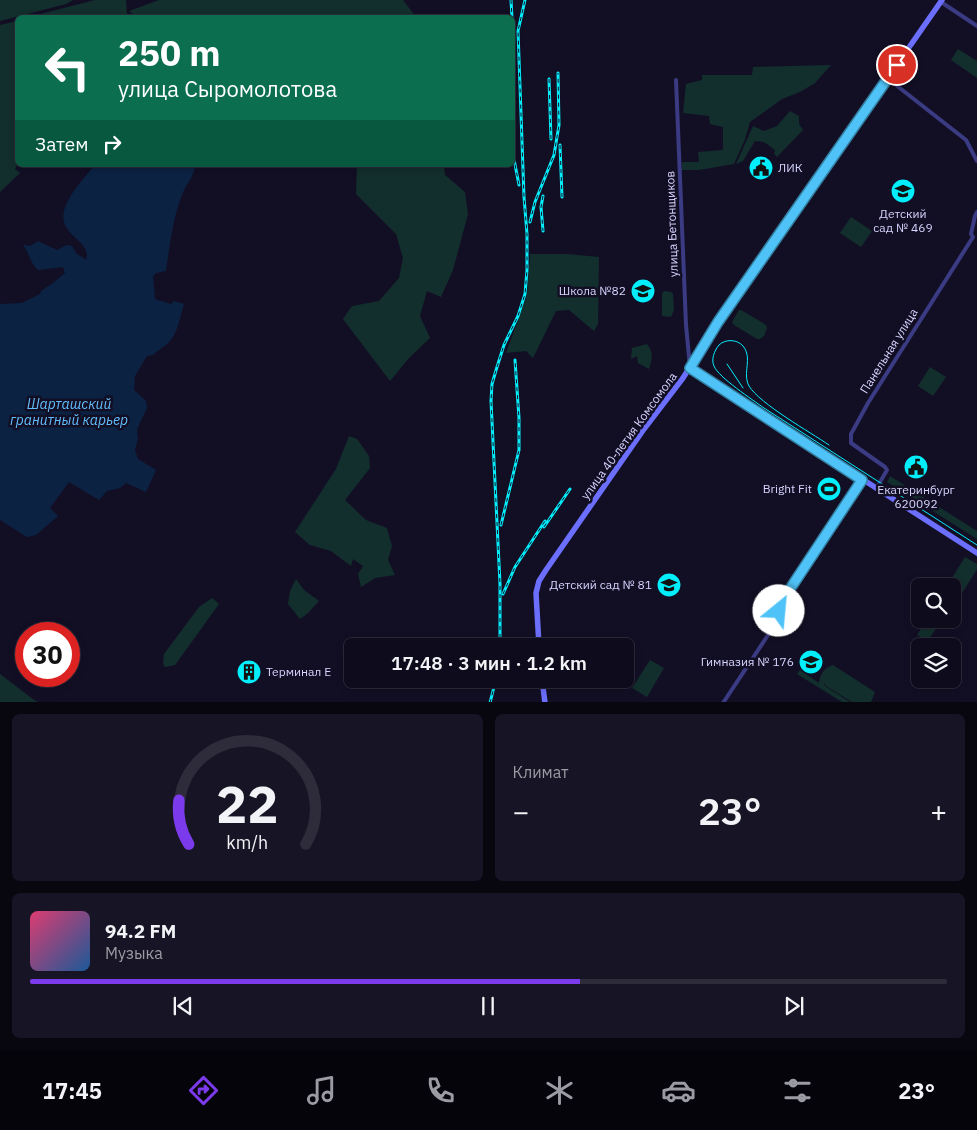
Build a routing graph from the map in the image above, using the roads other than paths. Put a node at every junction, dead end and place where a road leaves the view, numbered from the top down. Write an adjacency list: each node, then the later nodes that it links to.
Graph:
1 (941, 1): 2 (street); 3 (main road, улица 40-летия Комсомола)
2 (977, 26)
3 (887, 78): 5 (street); 7 (main road, улица 40-летия Комсомола)
4 (676, 80): 7 (street, улица Бетонщиков)
5 (977, 161)
6 (977, 212): 9 (street, Панельная улица)
7 (690, 368): 8 (main road); 11 (main road, улица 40-летия Комсомола)
8 (862, 480): 9 (main road); 14 (street)
9 (876, 489): 10 (main road)
10 (977, 553)
11 (539, 638)
12 (543, 688): 13 (main road)
13 (545, 702)
14 (723, 702)

